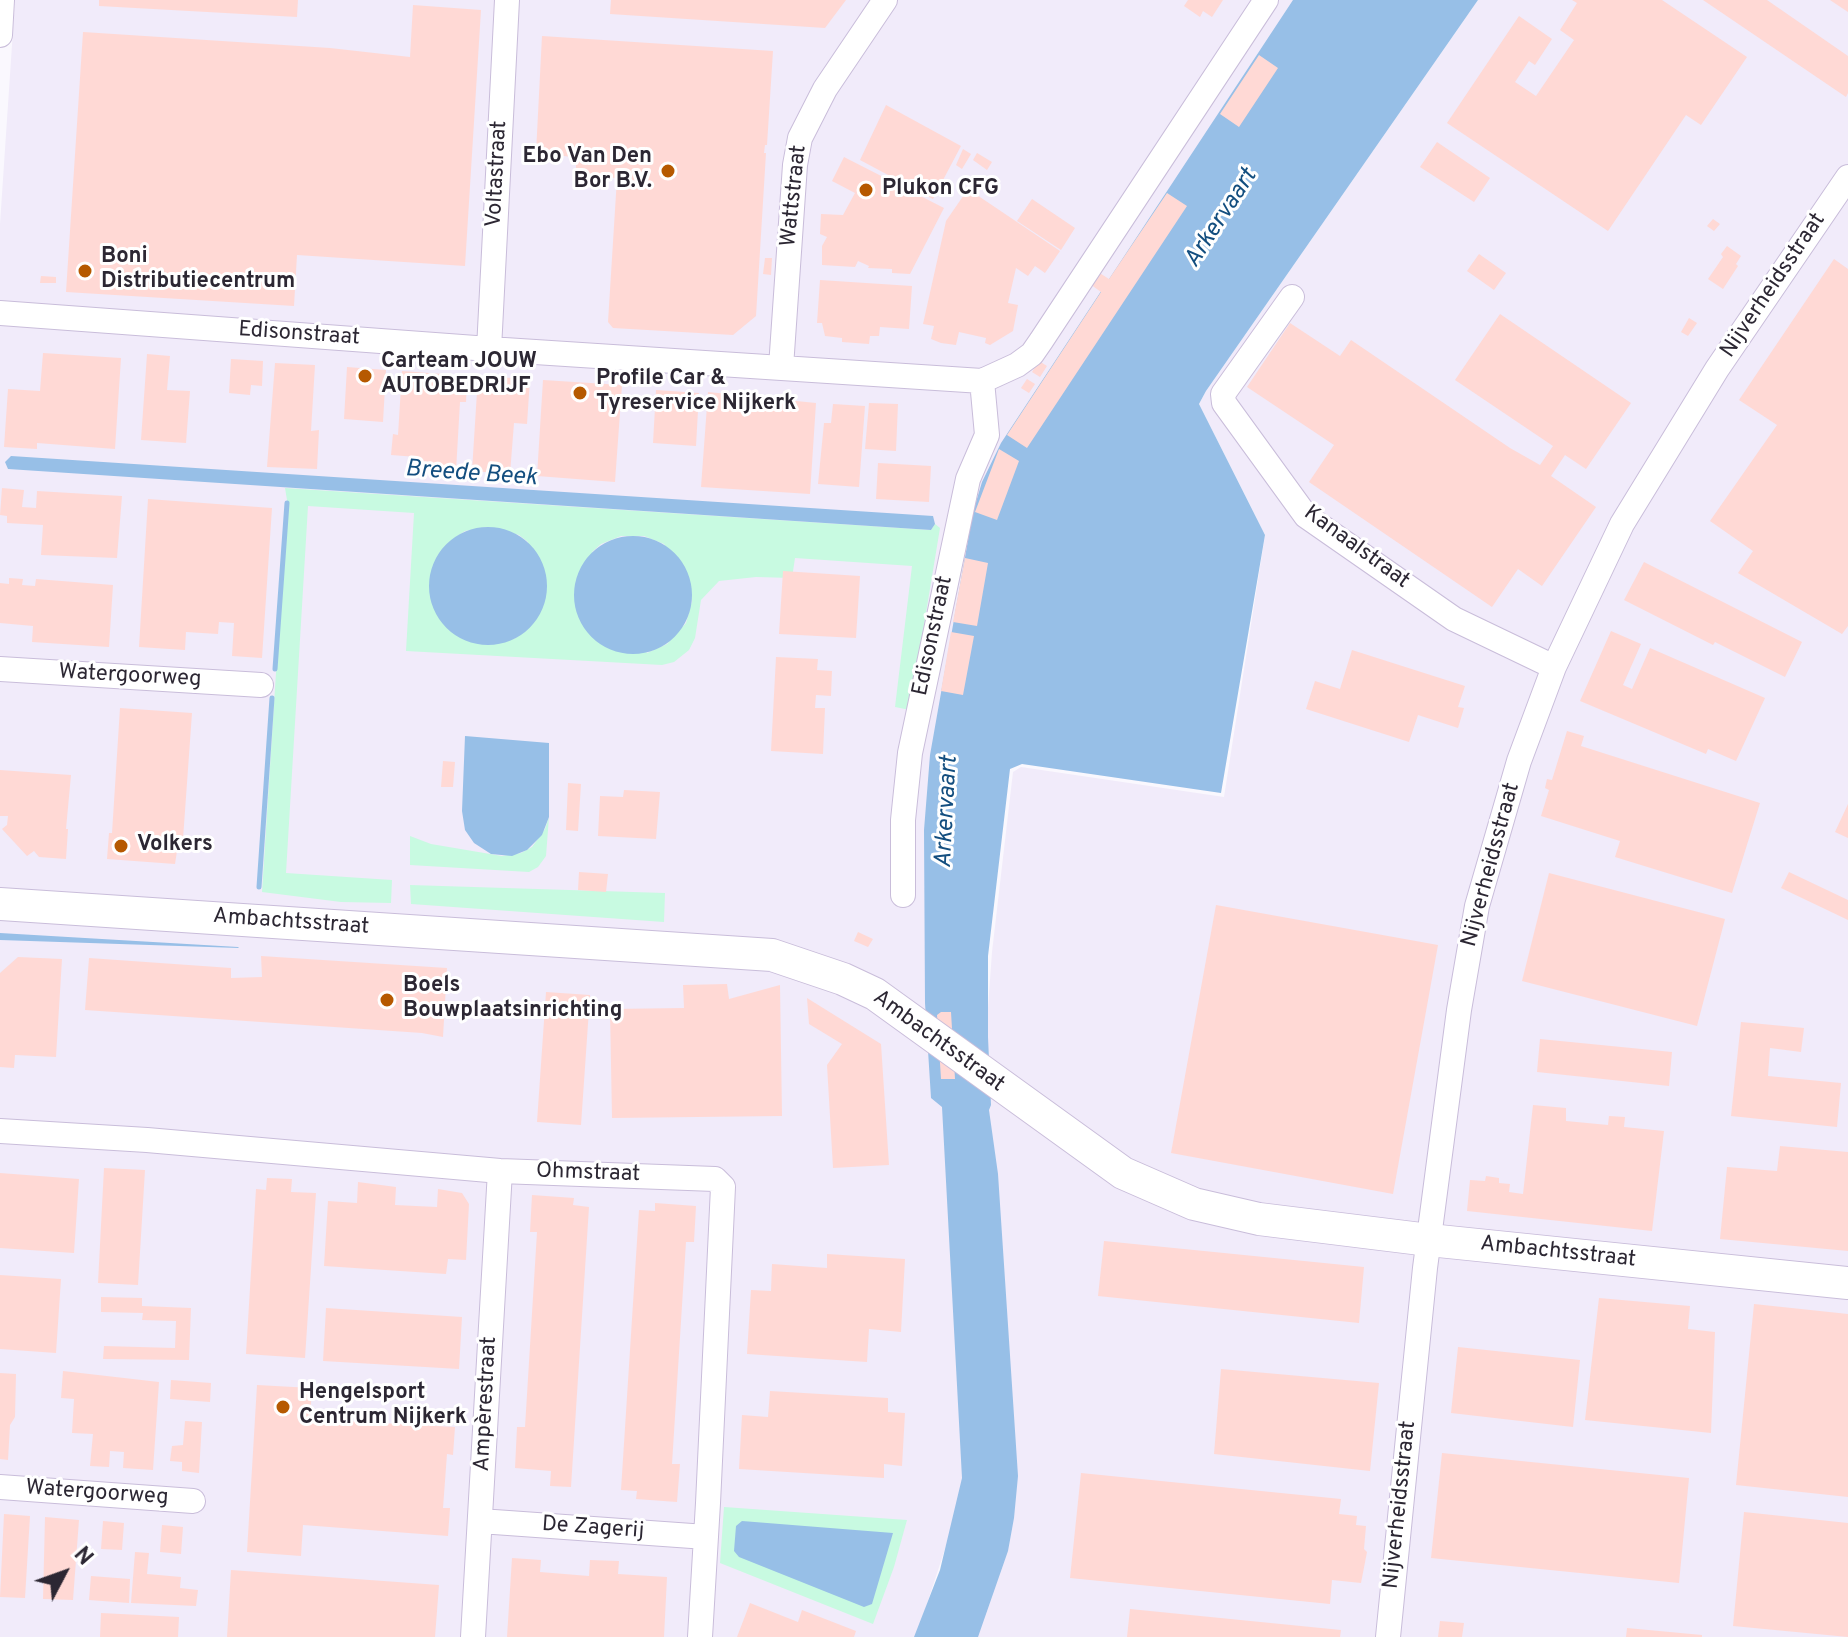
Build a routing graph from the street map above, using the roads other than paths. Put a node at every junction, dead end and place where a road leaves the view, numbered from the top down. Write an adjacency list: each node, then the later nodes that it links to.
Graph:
1 (2, 0): 5 (street)
2 (507, 0): 9 (street, Voltastraat)
3 (885, 0): 10 (street, Wattstraat)
4 (1266, 0): 11 (street, Edisonstraat)
5 (0, 35)
6 (1848, 177): 12 (street, Nijverheidsstraat)
7 (1292, 297): 12 (street, Kanaalstraat)
8 (0, 313): 9 (street, Edisonstraat)
9 (489, 349): 10 (street, Edisonstraat)
10 (781, 367): 11 (street, Edisonstraat)
11 (982, 381): 15 (street, Edisonstraat)
12 (1554, 667): 19 (street, Nijverheidsstraat)
13 (0, 669): 14 (street, Watergoorweg)
14 (261, 685)
15 (903, 895)
16 (0, 904): 19 (main road, Ambachtsstraat)
17 (0, 1131): 18 (street, Ohmstraat)
18 (500, 1171): 23 (street, Ampèrestraat); 24 (street, Ohmstraat)
19 (1429, 1240): 20 (main road, Ambachtsstraat); 27 (street, Nijverheidsstraat)
20 (1848, 1283)
21 (0, 1487): 22 (street, Watergoorweg)
22 (193, 1501)
23 (480, 1521): 24 (street, De Zagerij); 25 (street, Ampèrestraat)
24 (706, 1537): 26 (street, Ohmstraat)
25 (473, 1637)
26 (700, 1637)
27 (1388, 1637)

